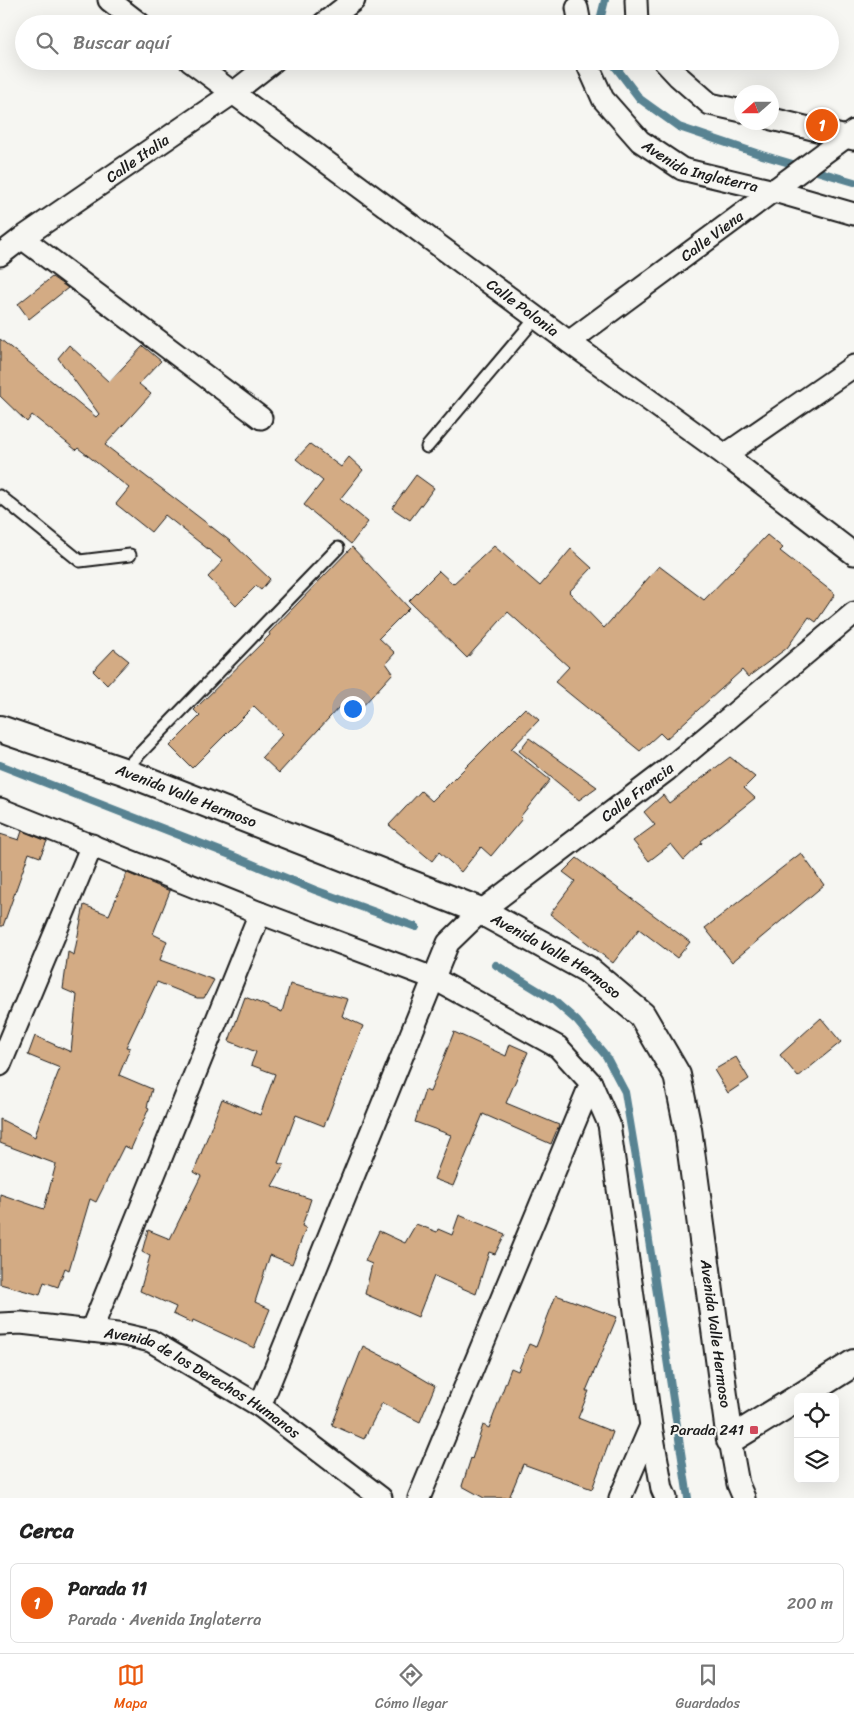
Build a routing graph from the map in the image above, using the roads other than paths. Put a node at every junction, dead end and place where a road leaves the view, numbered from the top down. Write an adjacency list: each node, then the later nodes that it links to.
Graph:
1 (109, 0): 4 (street)
2 (354, 0): 5 (street)
3 (636, 0): 6 (street)
4 (128, 15)
5 (335, 15)
6 (637, 15)
7 (202, 70): 11 (street, Calle Polonia)
8 (262, 70): 11 (street, Calle Italia)
9 (590, 70): 15 (street, Avenida Inglaterra)
10 (672, 70): 12 (street)
11 (233, 93): 17 (street, Calle Italia); 19 (street, Calle Polonia)
12 (734, 109)
13 (779, 120): 14 (street)
14 (852, 136): 15 (street, Calle Viena)
15 (780, 186): 16 (street, Avenida Inglaterra); 20 (street, Calle Viena)
16 (854, 214)
17 (22, 238): 18 (street, Calle Italia); 22 (street)
18 (0, 255)
19 (536, 318): 20 (street, Calle Polonia); 23 (lane)
20 (568, 342): 24 (street, Calle Polonia)
21 (854, 366): 24 (street)
22 (262, 418)
23 (427, 447)
24 (725, 455): 27 (street, Calle Polonia)
25 (0, 496): 28 (lane)
26 (338, 548): 31 (lane)
27 (854, 554)
28 (130, 556)
29 (854, 613): 34 (street, Calle Francia)
30 (0, 728): 31 (street, Avenida Valle Hermoso)
31 (123, 771): 34 (street, Avenida Valle Hermoso)
32 (0, 810): 33 (street)
33 (92, 845): 35 (street); 37 (street)
34 (481, 911): 36 (street, Calle Francia); 46 (street, Avenida Valle Hermoso)
35 (260, 913): 36 (street); 40 (street)
36 (433, 978): 38 (street); 44 (street, Calle Francia)
37 (0, 1065)
38 (591, 1083): 45 (street); 48 (street)
39 (0, 1324): 40 (street, Avenida de los Derechos Humanos)
40 (91, 1331): 44 (street, Avenida de los Derechos Humanos)
41 (854, 1363): 42 (street)
42 (805, 1393)
43 (794, 1400): 46 (street)
44 (260, 1406): 47 (street, Avenida de los Derechos Humanos)
45 (651, 1426): 49 (street); 50 (street)
46 (730, 1440): 51 (street, Avenida Valle Hermoso)
47 (381, 1498)
48 (419, 1498)
49 (620, 1498)
50 (666, 1498)
51 (744, 1498)

